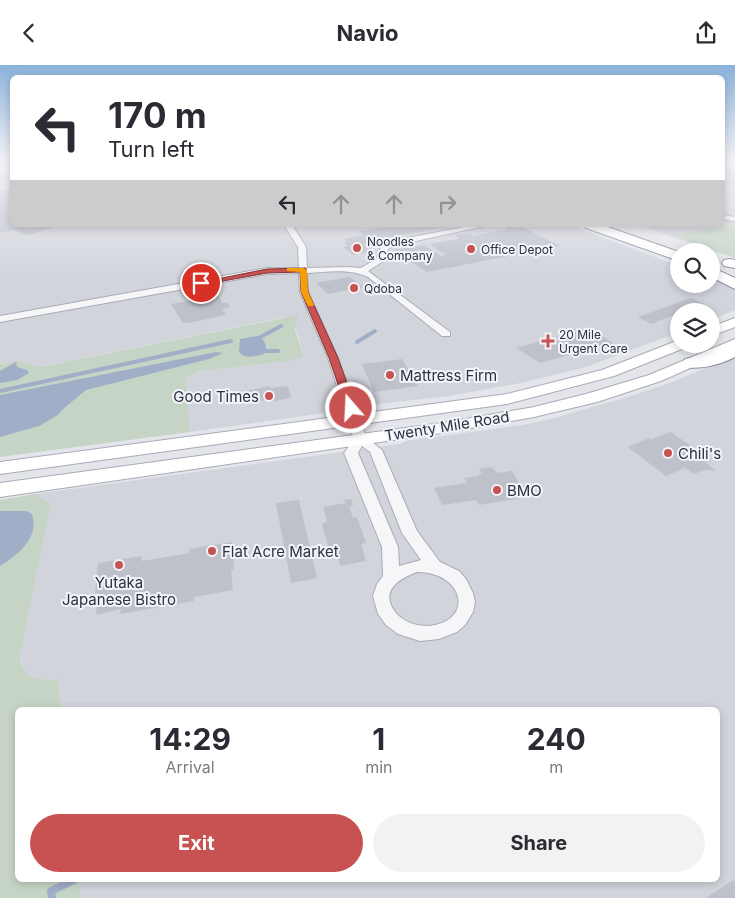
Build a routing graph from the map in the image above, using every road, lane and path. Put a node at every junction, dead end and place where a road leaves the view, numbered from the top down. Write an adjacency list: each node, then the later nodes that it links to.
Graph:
1 (290, 227): 9 (street)
2 (475, 227): 10 (street)
3 (597, 227): 6 (highway)
4 (627, 227): 5 (highway)
5 (670, 247)
6 (670, 249)
7 (720, 260): 8 (highway)
8 (733, 264)
9 (303, 270): 10 (street); 15 (street); 23 (street)
10 (362, 271): 18 (street)
11 (720, 273): 13 (highway)
12 (720, 275): 14 (highway)
13 (735, 278)
14 (735, 284)
15 (0, 319)
16 (735, 322): 17 (main road)
17 (720, 328)
18 (446, 334)
19 (735, 343): 22 (main road, Twenty Mile Road)
20 (670, 349): 23 (main road, Twenty Mile Road)
21 (735, 350): 22 (highway)
22 (692, 363): 24 (main road, Twenty Mile Road)
23 (355, 420): 24 (street); 25 (main road, Twenty Mile Road)
24 (360, 439): 26 (main road, Twenty Mile Road); 27 (street); 28 (street)
25 (0, 468)
26 (0, 490)
27 (435, 568): 28 (street); 28 (street)
28 (391, 576)

